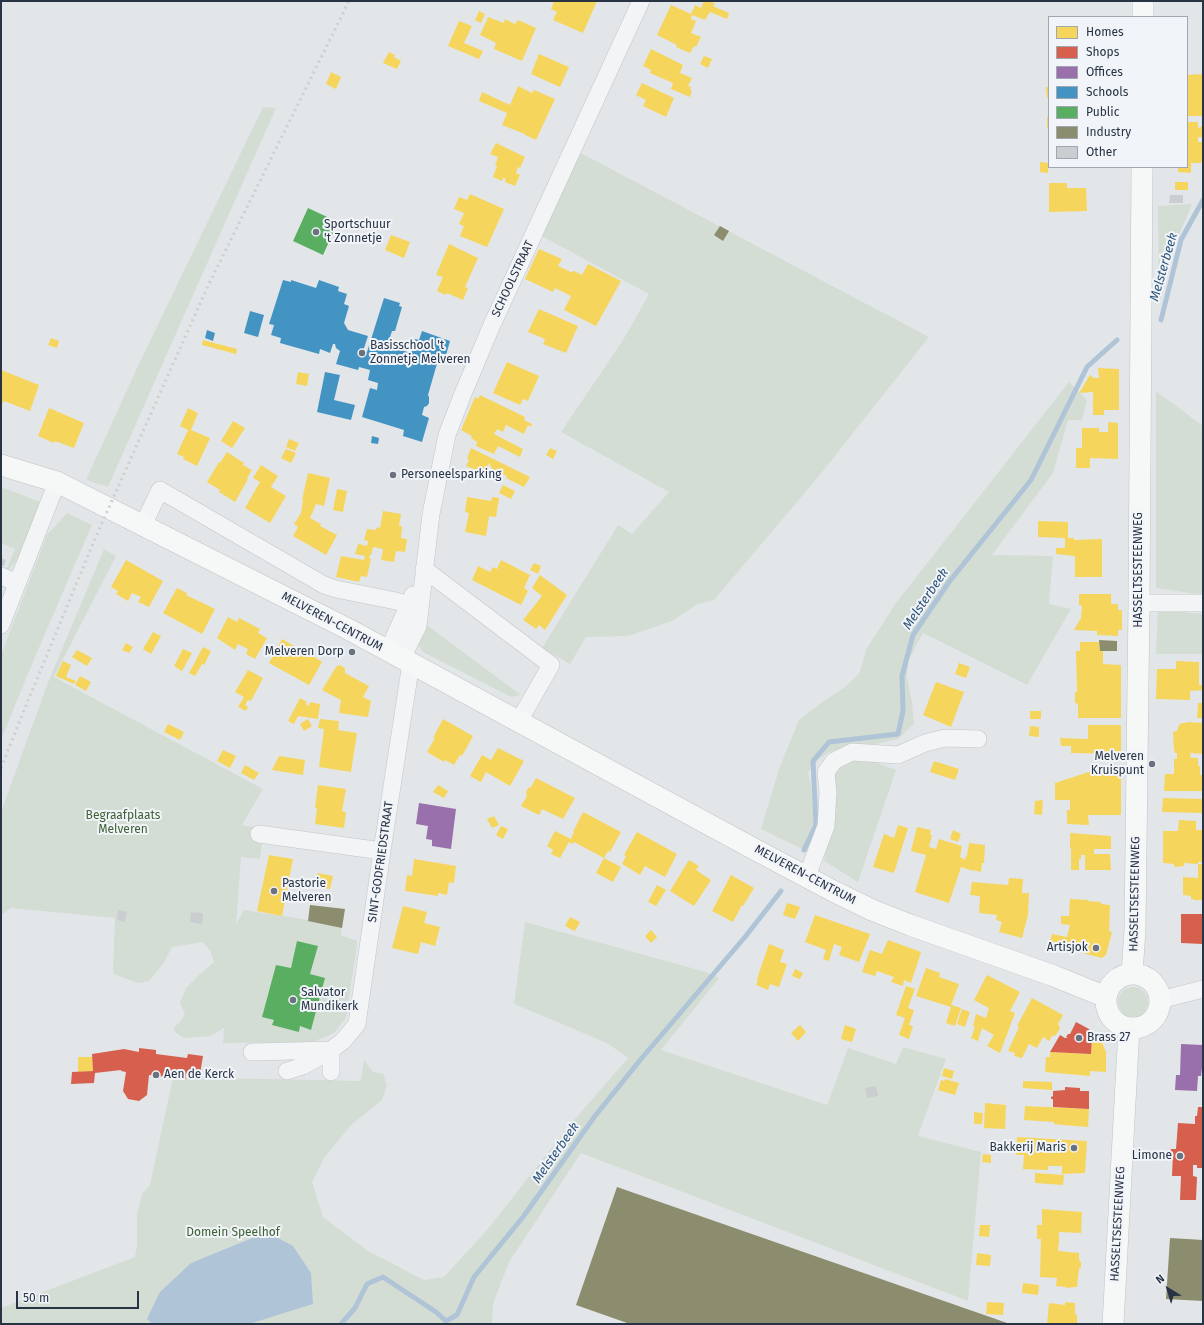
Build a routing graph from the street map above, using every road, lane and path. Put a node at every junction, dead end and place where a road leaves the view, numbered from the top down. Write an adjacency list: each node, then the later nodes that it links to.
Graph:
1 (641, 1): 8 (street, SCHOOLSTRAAT)
2 (1143, 1): 3 (main road)
3 (1143, 16)
4 (1142, 168): 11 (main road, HASSELTSESTEENWEG)
5 (1, 465): 6 (main road, MELVEREN-CENTRUM)
6 (57, 482): 7 (main road, MELVEREN-CENTRUM); 10 (street)
7 (143, 525): 13 (street); 15 (main road, MELVEREN-CENTRUM)
8 (424, 569): 13 (street, SCHOOLSTRAAT); 15 (street, SCHOOLSTRAAT); 16 (street)
9 (1, 576): 10 (street)
10 (17, 583): 14 (street)
11 (1139, 602): 12 (street); 21 (main road, HASSELTSESTEENWEG)
12 (1203, 603)
13 (409, 605): 15 (street, SCHOOLSTRAAT)
14 (1, 625)
15 (400, 657): 16 (main road, MELVEREN-CENTRUM); 19 (street, SINT-GODFRIEDSTRAAT)
16 (519, 721): 20 (main road, MELVEREN-CENTRUM)
17 (978, 739): 20 (street)
18 (259, 834): 19 (street)
19 (382, 851): 26 (street, SINT-GODFRIEDSTRAAT)
20 (807, 876): 23 (main road, MELVEREN-CENTRUM)
21 (1132, 974): 23 (main road); 24 (main road)
22 (1203, 989): 24 (street)
23 (1106, 997): 25 (main road)
24 (1160, 1000): 25 (main road)
25 (1129, 1028): 30 (main road, HASSELTSESTEENWEG)
26 (331, 1050): 27 (street); 28 (street, SINT-GODFRIEDSTRAAT); 29 (street)
27 (252, 1052)
28 (288, 1071)
29 (331, 1072)
30 (1113, 1324)

